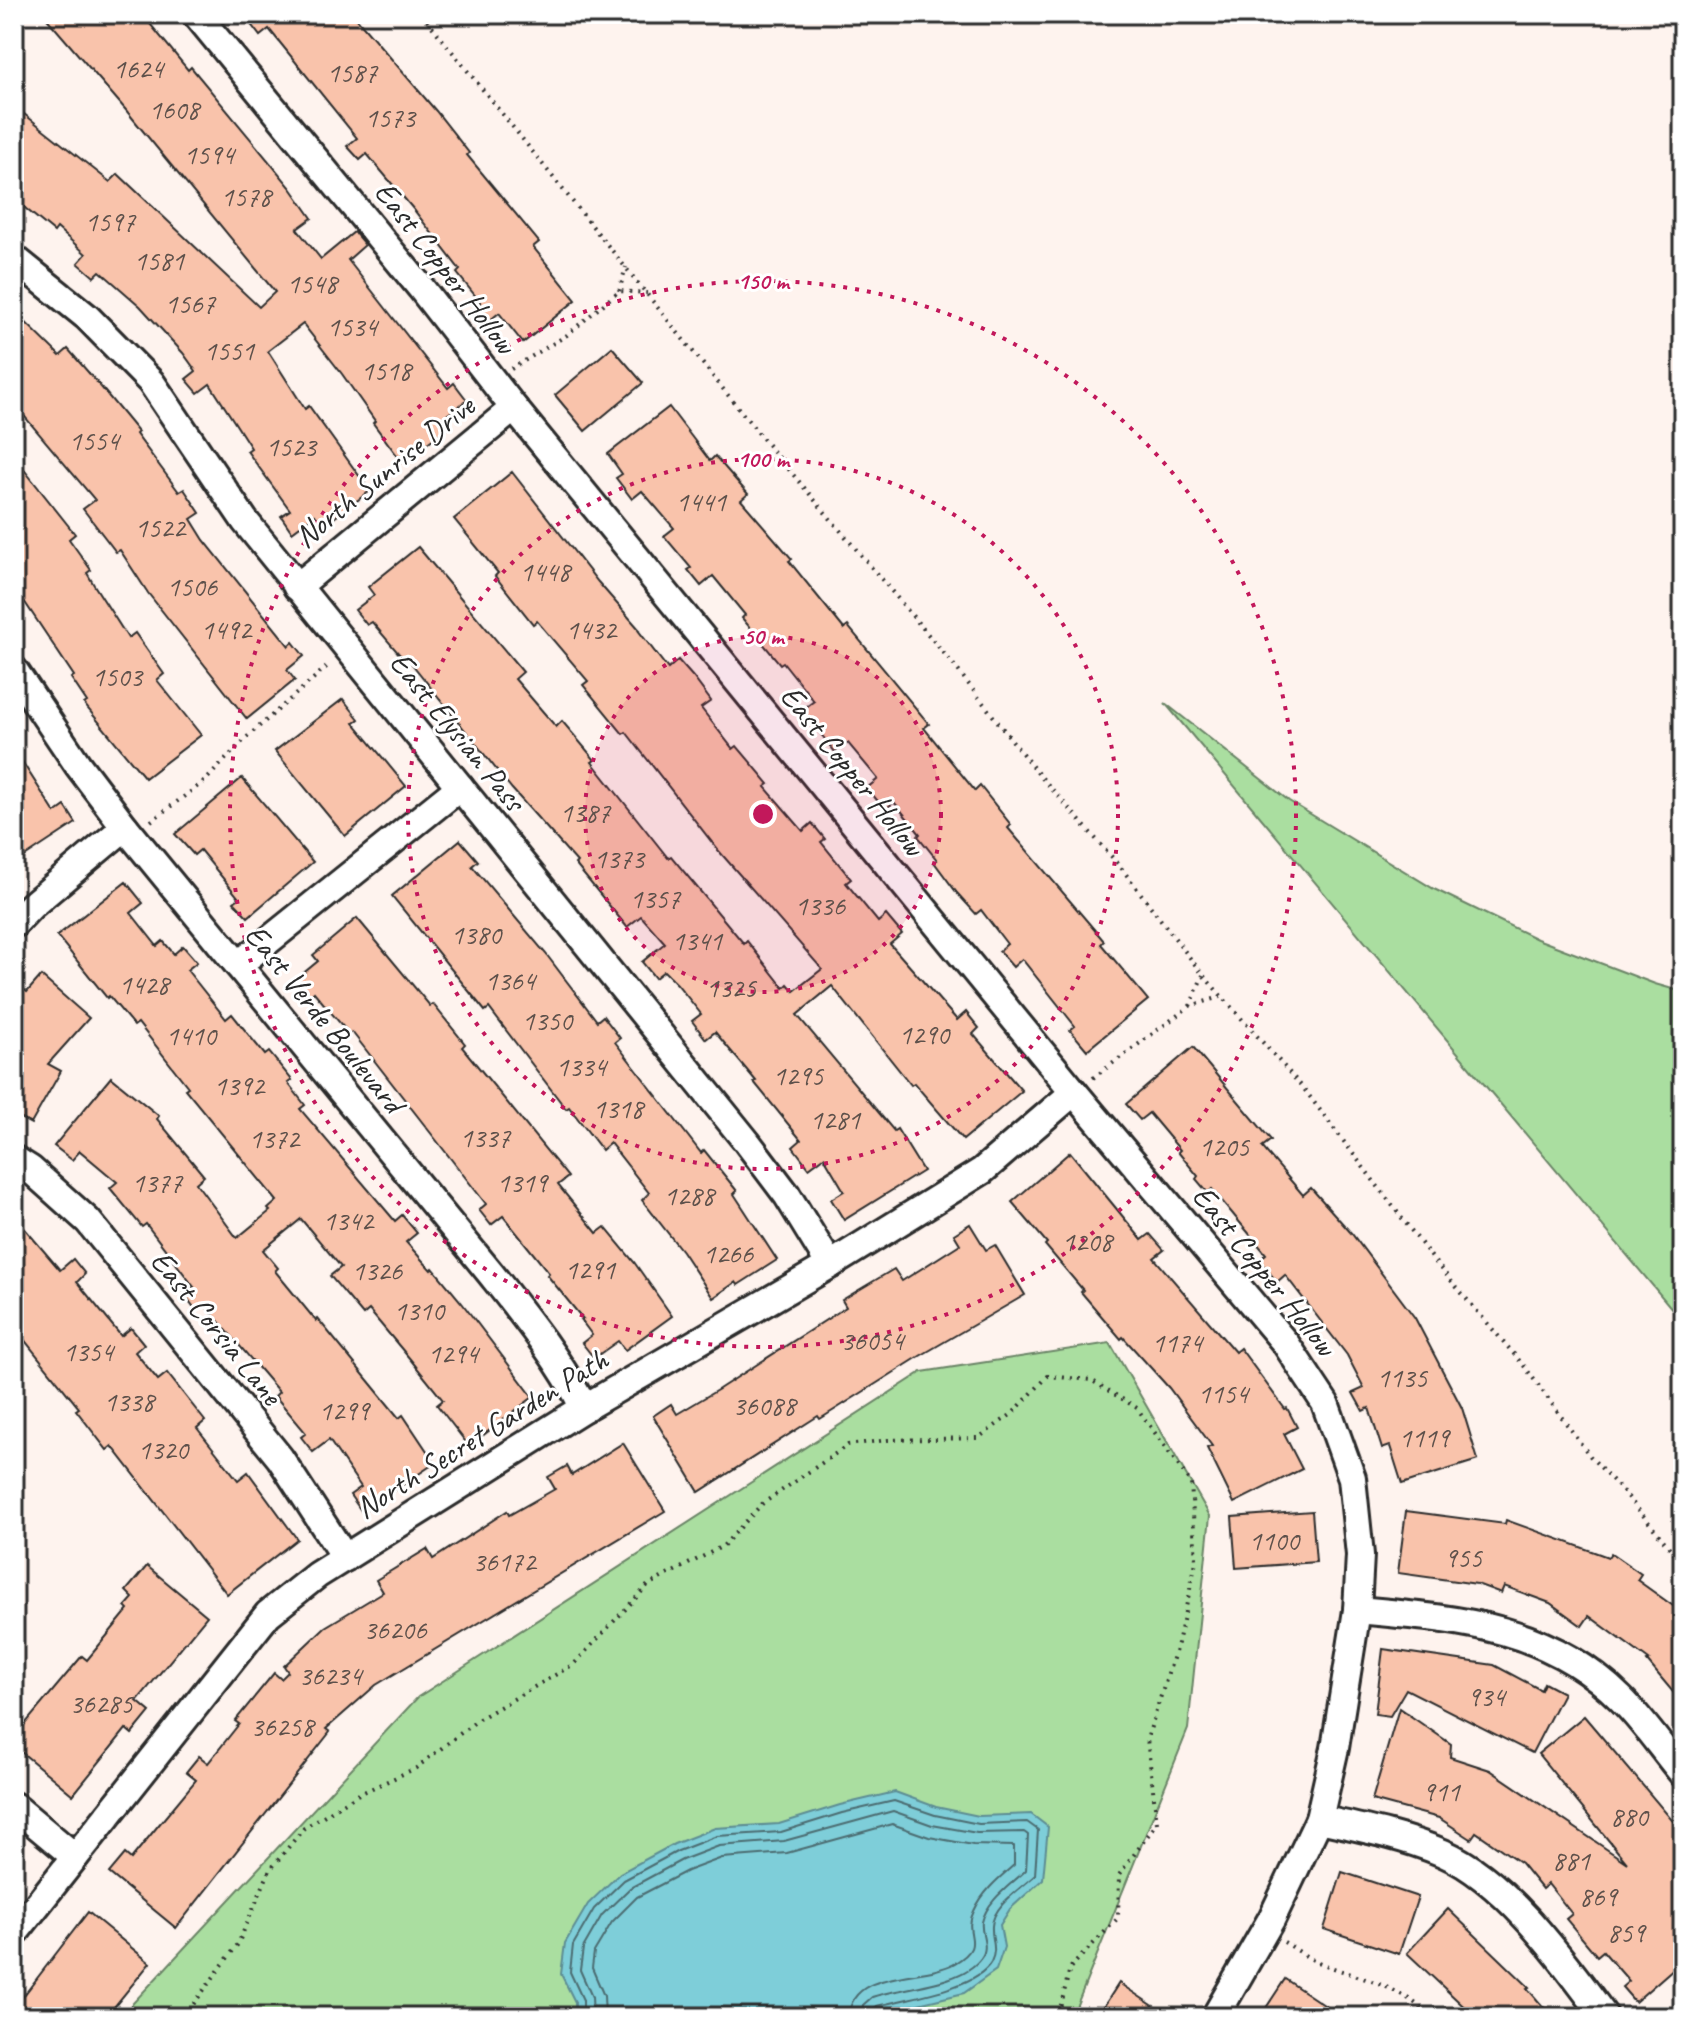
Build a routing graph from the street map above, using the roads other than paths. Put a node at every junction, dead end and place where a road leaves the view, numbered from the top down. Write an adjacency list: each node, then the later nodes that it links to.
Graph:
1 (196, 14): 3 (street, East Copper Hollow)
2 (14, 258): 4 (street, East Elysian Pass)
3 (514, 408): 4 (street, North Sunrise Drive); 10 (street, East Copper Hollow)
4 (297, 587): 6 (street, East Elysian Pass)
5 (14, 670): 7 (street, East Verde Boulevard)
6 (460, 787): 9 (street); 12 (street, East Elysian Pass)
7 (125, 827): 8 (street); 9 (street, East Verde Boulevard)
8 (14, 924)
9 (238, 965): 13 (street, East Verde Boulevard)
10 (1074, 1092): 12 (street, North Secret Garden Path); 15 (street, East Copper Hollow)
11 (14, 1159): 14 (street, East Corsia Lane)
12 (830, 1265): 13 (street, North Secret Garden Path)
13 (584, 1408): 14 (street, North Secret Garden Path)
14 (345, 1558): 19 (street, North Secret Garden Path)
15 (1357, 1610): 16 (street); 18 (street, East Copper Hollow)
16 (1683, 1774)
17 (14, 1806): 19 (street)
18 (1319, 1819): 21 (street, East Copper Hollow); 22 (street)
19 (75, 1857): 20 (street, North Secret Garden Path)
20 (14, 1934)
21 (1215, 2017)
22 (1605, 2017)

